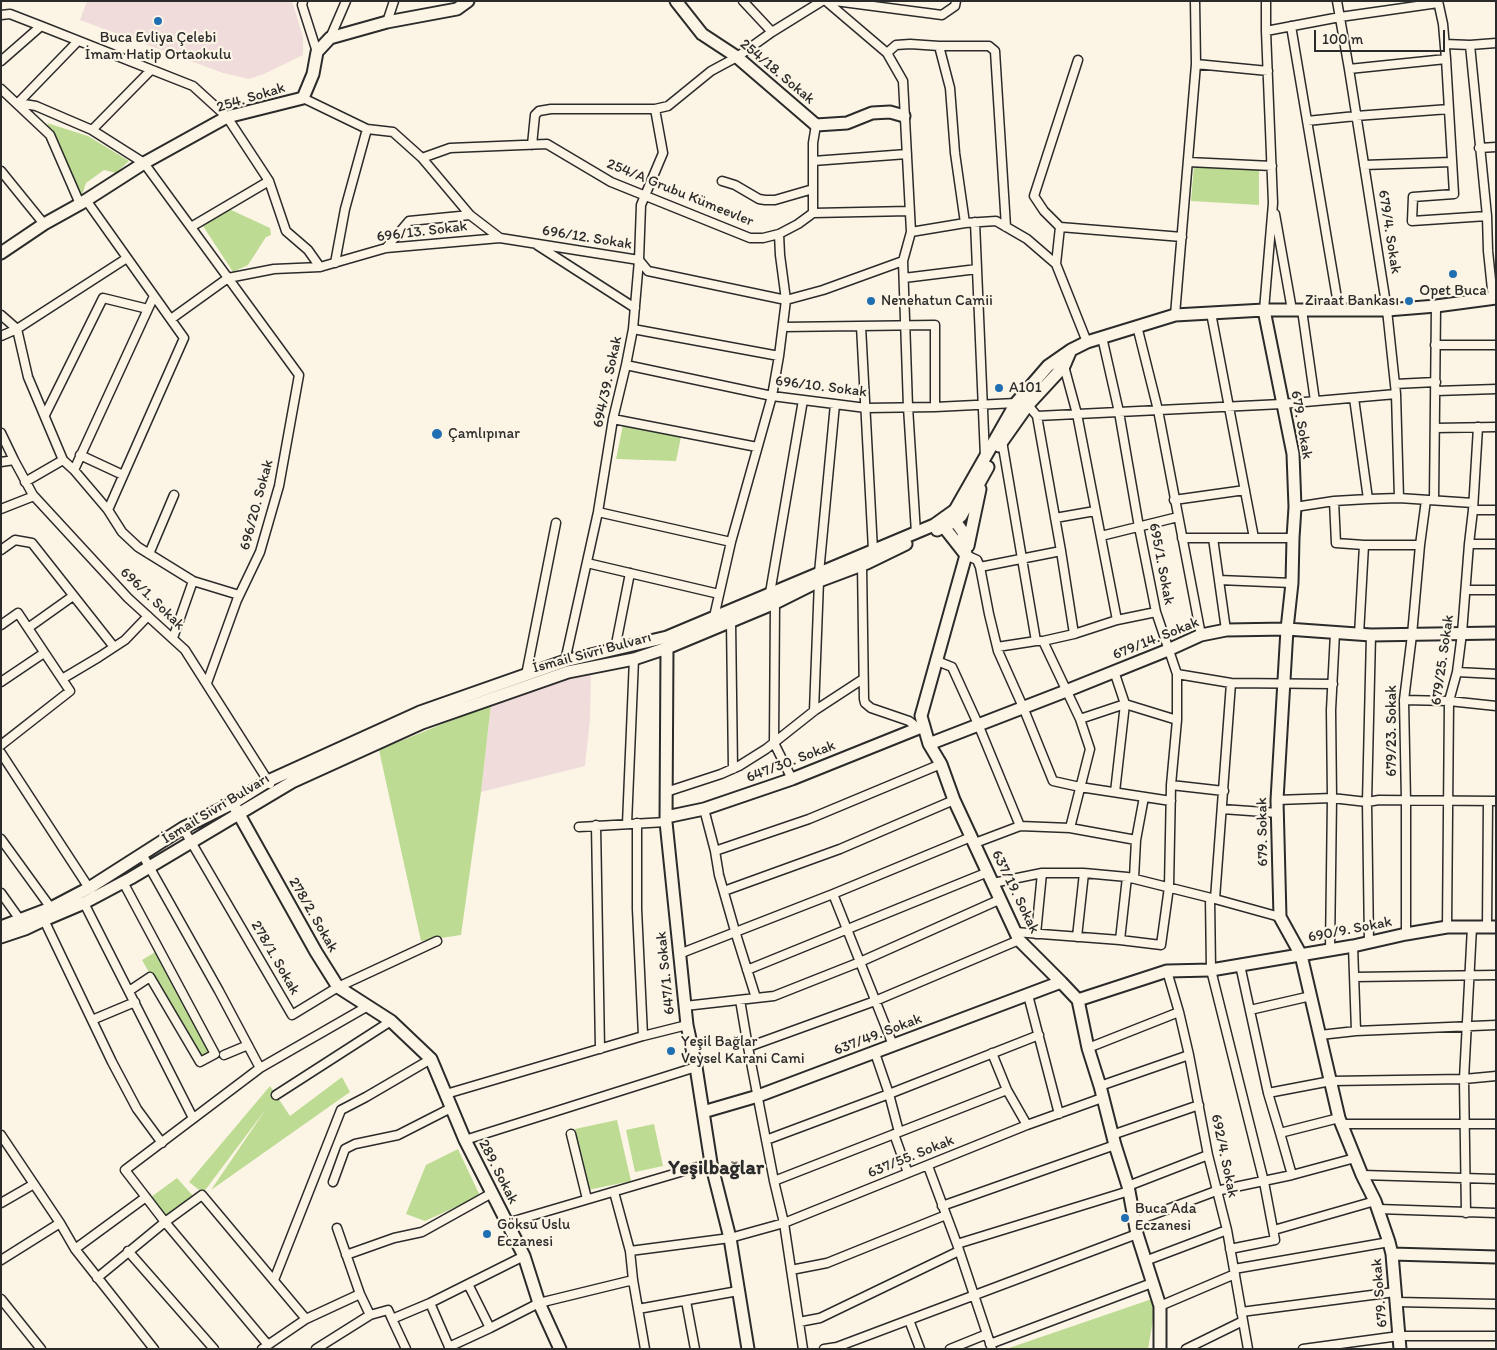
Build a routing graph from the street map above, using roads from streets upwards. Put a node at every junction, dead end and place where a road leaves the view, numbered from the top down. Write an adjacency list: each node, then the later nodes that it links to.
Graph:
1 (303, 1): 28 (street)
2 (346, 1): 22 (street)
3 (394, 1): 17 (street)
4 (468, 1): 17 (street)
5 (676, 1): 30 (street, 254/18. Sokak)
6 (743, 1): 21 (street)
7 (822, 1): 21 (street)
8 (826, 1): 29 (street)
9 (835, 1): 10 (street)
10 (956, 1)
11 (1195, 1): 34 (street)
12 (1266, 1): 20 (street)
13 (1337, 1): 16 (street, 679/4. Sokak)
14 (1438, 2): 16 (street); 25 (street)
15 (1, 14): 18 (street)
16 (1340, 17): 19 (street); 35 (street, 679/4. Sokak)
17 (387, 22): 22 (street)
18 (42, 26): 23 (street); 33 (street)
19 (1291, 26): 20 (street); 46 (street)
20 (1266, 31): 37 (street)
21 (772, 32): 30 (street)
22 (330, 38): 28 (street)
23 (78, 41): 36 (street); 40 (street)
24 (1496, 43): 26 (street)
25 (1445, 44): 26 (street); 31 (street)
26 (1470, 45): 52 (street)
27 (939, 46): 29 (street); 73 (street); 76 (street)
28 (317, 52): 39 (street, 254. Sokak)
29 (887, 53): 43 (street)
30 (737, 57): 41 (street); 47 (street, 254/18. Sokak)
31 (1446, 59): 35 (street); 42 (street)
32 (1078, 60): 77 (street)
33 (1, 61)
34 (1196, 64): 37 (street); 56 (street)
35 (1349, 69): 44 (street, 679/4. Sokak)
36 (151, 70): 45 (street); 49 (street)
37 (1268, 71): 60 (street)
38 (1, 89): 40 (street)
39 (303, 98): 45 (street, 254. Sokak); 48 (street, 696/12. Sokak)
40 (18, 104): 49 (street); 66 (street)
41 (656, 109): 50 (street); 65 (street, 694/39. Sokak)
42 (1449, 109): 44 (street); 57 (street)
43 (904, 116): 47 (street, 254/18. Sokak); 53 (street)
44 (1356, 116): 46 (street); 59 (street, 679/4. Sokak)
45 (227, 117): 58 (street, 254. Sokak); 62 (street)
46 (1307, 121): 102 (street)
47 (816, 125): 55 (street)
48 (367, 129): 54 (street, 696/12. Sokak); 88 (street)
49 (92, 130): 58 (street)
50 (532, 145): 54 (street, 254/A Grubu Kümeevler); 65 (street, 254/A Grubu Kümeevler)
51 (1496, 147): 52 (street)
52 (1480, 148): 71 (street)
53 (907, 154): 55 (street); 68 (street)
54 (422, 158): 70 (street, 696/12. Sokak)
55 (813, 161): 64 (street)
56 (1188, 162): 60 (street); 80 (street)
57 (1452, 162): 59 (street); 71 (street)
58 (144, 163): 66 (street, 254. Sokak); 75 (street, 696/20. Sokak)
59 (1364, 165): 103 (street, 679/4. Sokak)
60 (1272, 166): 67 (street)
61 (1, 171): 74 (street)
62 (269, 181): 75 (street); 90 (street)
63 (722, 181): 64 (street)
64 (813, 190): 69 (street)
65 (645, 195): 79 (street, 254/A Grubu Kümeevler); 86 (street, 694/39. Sokak)
66 (83, 202): 74 (street, 254. Sokak); 85 (street)
67 (1273, 203): 100 (street); 101 (street)
68 (910, 211): 69 (street); 78 (street)
69 (813, 213): 79 (street, 254/A Grubu Kümeevler)
70 (470, 215): 81 (street, 696/12. Sokak); 83 (street)
71 (1487, 216): 95 (street)
72 (975, 222): 73 (street); 76 (street); 91 (street)
73 (965, 223): 78 (street)
74 (44, 224): 84 (street, 254. Sokak)
75 (191, 227): 92 (street, 696/20. Sokak)
76 (1006, 227): 89 (street)
77 (1060, 228): 80 (street); 89 (street)
78 (911, 232): 87 (street)
79 (778, 234): 96 (street)
80 (1182, 237): 106 (street)
81 (500, 238): 82 (street, 696/12. Sokak); 83 (street, 696/13. Sokak)
82 (535, 243): 86 (street, 696/12. Sokak); 98 (street)
83 (386, 248): 88 (street, 696/13. Sokak)
84 (1, 253)
85 (127, 258): 94 (street); 112 (street)
86 (639, 260): 96 (street, 696/12. Sokak); 98 (street, 694/39. Sokak)
87 (903, 261): 93 (street); 96 (street, 696/12. Sokak)
88 (335, 263): 90 (street, 696/13. Sokak)
89 (1056, 264): 116 (street)
90 (320, 268): 92 (street, 696/13. Sokak)
91 (977, 268): 93 (street); 136 (street)
92 (228, 278): 107 (street); 210 (street, 696/20. Sokak)
93 (904, 278): 108 (street)
94 (154, 296): 99 (street); 107 (street)
95 (1494, 299): 97 (street, İsmail Sivri Bulvarı)
96 (786, 300): 111 (street)
97 (1436, 306): 103 (street, İsmail Sivri Bulvarı); 117 (street, 679/23. Sokak)
98 (635, 308): 113 (street, 694/39. Sokak)
99 (148, 309): 144 (street); 153 (street)
100 (1264, 310): 101 (street, İsmail Sivri Bulvarı); 104 (street, İsmail Sivri Bulvarı); 134 (street, 679. Sokak)
101 (1297, 310): 102 (street, İsmail Sivri Bulvarı); 131 (street)
102 (1339, 310): 103 (street, İsmail Sivri Bulvarı)
103 (1388, 310): 124 (street, 679/4. Sokak)
104 (1211, 313): 106 (street, İsmail Sivri Bulvarı); 139 (street)
105 (1, 315): 112 (street)
106 (1174, 315): 110 (street, İsmail Sivri Bulvarı)
107 (171, 320): 159 (street)
108 (906, 325): 109 (street); 137 (street); 138 (street)
109 (862, 326): 111 (street); 140 (street)
110 (1137, 326): 115 (street, İsmail Sivri Bulvarı); 141 (street)
111 (783, 327): 120 (street)
112 (17, 329): 114 (street); 144 (street)
113 (633, 329): 120 (street); 121 (street, 694/39. Sokak)
114 (1, 336)
115 (1102, 337): 116 (street, İsmail Sivri Bulvarı); 142 (street, 695/1. Sokak)
116 (1087, 342): 119 (street, İsmail Sivri Bulvarı)
117 (1435, 345): 118 (street); 123 (street, 679/23. Sokak)
118 (1496, 345)
119 (1071, 350): 122 (street, İsmail Sivri Bulvarı); 132 (street, İsmail Sivri Bulvarı)
120 (779, 356): 128 (street)
121 (626, 365): 128 (street, 696/10. Sokak); 146 (street, 694/39. Sokak)
122 (1064, 366): 135 (street, İsmail Sivri Bulvarı); 143 (street)
123 (1436, 382): 124 (street); 126 (street, 679/23. Sokak)
124 (1395, 384): 127 (street, 679/4. Sokak)
125 (1496, 389): 126 (street)
126 (1436, 391): 149 (street, 679/23. Sokak)
127 (1396, 394): 129 (street); 165 (street, 679/4. Sokak)
128 (772, 396): 130 (street, 696/10. Sokak); 152 (street)
129 (1354, 398): 131 (street); 166 (street)
130 (803, 400): 133 (street, 696/10. Sokak); 212 (street)
131 (1315, 401): 134 (street)
132 (1016, 403): 136 (street, 696/10. Sokak); 154 (street, İsmail Sivri Bulvarı)
133 (835, 404): 140 (street, 696/10. Sokak); 203 (street)
134 (1282, 404): 139 (street); 171 (street, 679. Sokak)
135 (1028, 405): 145 (street); 151 (street, İsmail Sivri Bulvarı)
136 (982, 406): 138 (street, 696/10. Sokak); 154 (street)
137 (908, 407): 138 (street, 696/10. Sokak); 140 (street, 696/10. Sokak); 182 (street)
138 (936, 407)
139 (1230, 407): 141 (street); 162 (street)
140 (866, 408): 194 (street)
141 (1158, 410): 142 (street); 167 (street)
142 (1119, 412): 143 (street); 181 (street, 695/1. Sokak)
143 (1077, 414): 145 (street); 175 (street)
144 (45, 415): 156 (street)
145 (1037, 416): 178 (street)
146 (613, 418): 152 (street); 176 (street, 694/39. Sokak)
147 (1478, 427): 148 (street); 149 (street); 170 (street, 679/25. Sokak)
148 (1496, 427)
149 (1435, 428): 168 (street, 679/23. Sokak)
150 (1, 433): 155 (street, 696/1. Sokak)
151 (1002, 441): 160 (street, İsmail Sivri Bulvarı); 198 (street)
152 (757, 447): 188 (street)
153 (80, 455): 158 (street); 159 (street)
154 (985, 457): 179 (street, İsmail Sivri Bulvarı)
155 (14, 460): 157 (street); 161 (street, 696/1. Sokak)
156 (63, 460): 158 (street); 161 (street)
157 (1, 462)
158 (74, 470): 173 (street)
159 (123, 475): 173 (street)
160 (983, 476): 179 (street, İsmail Sivri Bulvarı); 197 (street)
161 (25, 482): 164 (street, 696/1. Sokak)
162 (1245, 490): 167 (street); 186 (street)
163 (174, 495): 196 (street)
164 (34, 496): 172 (street); 214 (street, 696/1. Sokak)
165 (1399, 498): 166 (street); 168 (street)
166 (1368, 499): 169 (street)
167 (1174, 500): 177 (street)
168 (1430, 500): 170 (street); 192 (street, 679/23. Sokak)
169 (1334, 501): 171 (street); 191 (street)
170 (1473, 506): 174 (street); 189 (street, 679/25. Sokak)
171 (1295, 507): 187 (street, 679. Sokak)
172 (1, 509)
173 (108, 510): 196 (street)
174 (1496, 510)
175 (1095, 511): 178 (street); 183 (street)
176 (598, 512): 188 (street); 199 (street, 694/39. Sokak)
177 (1178, 517): 181 (street); 184 (street)
178 (1055, 518): 195 (street)
179 (948, 522): 182 (street, İsmail Sivri Bulvarı); 197 (street, 637/19. Sokak); 200 (street, İsmail Sivri Bulvarı)
180 (556, 523): 246 (street)
181 (1139, 527): 183 (street); 213 (street, 695/1. Sokak)
182 (916, 533): 194 (street, İsmail Sivri Bulvarı)
183 (1101, 536): 216 (street)
184 (1182, 538): 185 (street); 226 (street)
185 (1213, 538): 186 (street); 204 (street)
186 (1254, 538): 187 (street)
187 (1293, 538): 206 (street, 679. Sokak)
188 (731, 542): 209 (street)
189 (1469, 544): 190 (street); 207 (street, 679/25. Sokak)
190 (1496, 544)
191 (1364, 545): 192 (street); 227 (street)
192 (1420, 545): 228 (street, 679/23. Sokak)
193 (1, 550): 211 (street)
194 (873, 550): 203 (street, İsmail Sivri Bulvarı)
195 (1061, 551): 198 (street); 224 (street)
196 (149, 554): 205 (street)
197 (966, 555): 201 (street); 239 (street, 637/19. Sokak)
198 (1021, 559): 201 (street); 230 (street)
199 (587, 563): 202 (street); 238 (street, 694/39. Sokak)
200 (862, 565): 203 (street, İsmail Sivri Bulvarı); 245 (street)
201 (980, 566): 232 (street)
202 (630, 573): 209 (street); 234 (street)
203 (819, 577): 212 (street, İsmail Sivri Bulvarı); 258 (street)
204 (1219, 580): 206 (street); 221 (street)
205 (193, 581): 210 (street); 229 (street)
206 (1292, 584): 220 (street, 679. Sokak)
207 (1466, 590): 208 (street); 225 (street, 679/25. Sokak)
208 (1496, 590)
209 (719, 594): 215 (street)
210 (239, 595): 248 (street, 696/20. Sokak)
211 (73, 596): 219 (street); 231 (street)
212 (773, 598): 215 (street, İsmail Sivri Bulvarı); 217 (street, İsmail Sivri Bulvarı); 263 (street)
213 (1156, 612): 216 (street); 235 (street, 695/1. Sokak)
214 (148, 616): 229 (street, 696/1. Sokak); 231 (street)
215 (714, 616): 234 (street, İsmail Sivri Bulvarı)
216 (1117, 620): 224 (street)
217 (731, 621): 233 (street, İsmail Sivri Bulvarı); 268 (street)
218 (1, 625): 219 (street)
219 (28, 628): 236 (street)
220 (1287, 629): 221 (street, 679/14. Sokak); 222 (street, 679/14. Sokak); 250 (street, 679. Sokak)
221 (1226, 630): 226 (street, 679/14. Sokak)
222 (1335, 633): 227 (street, 679/14. Sokak); 251 (street)
223 (1496, 633): 225 (street, 679/14. Sokak)
224 (1074, 634): 230 (street)
225 (1462, 634): 228 (street, 679/14. Sokak); 241 (street, 679/25. Sokak)
226 (1201, 635): 235 (street, 679/14. Sokak)
227 (1365, 635): 228 (street, 679/14. Sokak); 285 (street)
228 (1412, 635): 253 (street, 679/23. Sokak)
229 (173, 638): 248 (street, 696/1. Sokak)
230 (1039, 641): 232 (street); 252 (street)
231 (114, 647): 244 (street)
232 (997, 647): 257 (street)
233 (667, 648): 237 (street, İsmail Sivri Bulvarı); 275 (street, 647/1. Sokak)
234 (615, 649): 238 (street, İsmail Sivri Bulvarı)
235 (1168, 650): 240 (street, 679/14. Sokak); 242 (street, 695/1. Sokak)
236 (44, 652): 244 (street); 247 (street)
237 (634, 659): 246 (street, İsmail Sivri Bulvarı); 293 (street)
238 (565, 661): 246 (street, İsmail Sivri Bulvarı)
239 (937, 661): 261 (street); 262 (street, 637/19. Sokak)
240 (1114, 671): 252 (street, 679/14. Sokak); 255 (street)
241 (1457, 672): 243 (street); 254 (street, 679/25. Sokak)
242 (1177, 674): 249 (street); 260 (street, 695/1. Sokak)
243 (1496, 674)
244 (62, 679): 265 (street)
245 (863, 679): 258 (street); 262 (street)
246 (528, 680): 270 (street, İsmail Sivri Bulvarı); 274 (street, İsmail Sivri Bulvarı)
247 (1, 682)
248 (207, 683): 270 (street, 696/1. Sokak)
249 (1231, 683): 250 (street); 273 (street)
250 (1284, 683): 251 (street); 280 (street, 679. Sokak)
251 (1333, 684): 278 (street)
252 (1066, 691): 257 (street, 679/14. Sokak); 259 (street)
253 (1404, 700): 254 (street); 283 (street, 679/23. Sokak)
254 (1449, 701): 256 (street); 281 (street, 679/25. Sokak)
255 (1125, 704): 259 (street); 260 (street); 276 (street)
256 (1496, 706)
257 (1023, 707): 261 (street, 679/14. Sokak); 272 (street)
258 (814, 711): 263 (street)
259 (1080, 719): 272 (street)
260 (1178, 720): 271 (street, 695/1. Sokak)
261 (978, 724): 264 (street, 679/14. Sokak); 295 (street)
262 (921, 727): 264 (street, 637/19. Sokak); 269 (street, 647/30. Sokak)
263 (774, 743): 268 (street); 269 (street)
264 (930, 744): 267 (street, 637/19. Sokak)
265 (1, 745)
266 (1, 752): 312 (street)
267 (941, 764): 279 (street, 637/19. Sokak); 303 (street)
268 (733, 769): 275 (street)
269 (792, 779): 288 (street, 647/30. Sokak)
270 (268, 781): 274 (street, 696/1. Sokak); 286 (street, İsmail Sivri Bulvarı)
271 (1171, 786): 273 (street); 282 (street, 695/1. Sokak)
272 (1080, 787): 276 (street); 298 (street)
273 (1224, 791): 287 (street)
274 (275, 792): 290 (street, İsmail Sivri Bulvarı)
275 (666, 792): 291 (street, 647/1. Sokak)
276 (1115, 792): 277 (street)
277 (1144, 797): 282 (street); 301 (street)
278 (1332, 798): 280 (street); 285 (street); 338 (street)
279 (954, 800): 300 (street, 637/19. Sokak); 313 (street)
280 (1277, 800): 289 (street, 679. Sokak)
281 (1448, 800): 283 (street); 284 (street); 324 (street, 679/25. Sokak)
282 (1171, 801): 311 (street, 695/1. Sokak)
283 (1406, 801): 285 (street); 330 (street, 679/23. Sokak)
284 (1492, 801): 326 (street)
285 (1366, 802): 336 (street)
286 (233, 803): 290 (street, 278/2. Sokak); 297 (street, İsmail Sivri Bulvarı)
287 (1222, 808): 289 (street); 316 (street)
288 (704, 809): 291 (street, 647/30. Sokak); 303 (street)
289 (1278, 813): 320 (street, 679. Sokak)
290 (239, 814): 302 (street, İsmail Sivri Bulvarı); 350 (street, 278/2. Sokak)
291 (666, 819): 292 (street); 339 (street, 647/1. Sokak)
292 (637, 823): 293 (street); 371 (street)
293 (627, 824): 294 (street)
294 (596, 825): 296 (street); 376 (street)
295 (1020, 826): 298 (street); 300 (street)
296 (578, 827)
297 (183, 828): 302 (street, 278/1. Sokak); 304 (street, İsmail Sivri Bulvarı)
298 (1070, 828): 301 (street)
299 (1, 839): 319 (street)
300 (973, 840): 308 (street, 637/19. Sokak); 315 (street)
301 (1136, 840): 309 (street)
302 (192, 841): 305 (street, İsmail Sivri Bulvarı); 350 (street, 278/1. Sokak)
303 (715, 851): 313 (street)
304 (142, 854): 305 (street); 312 (street, İsmail Sivri Bulvarı)
305 (150, 867): 310 (street, İsmail Sivri Bulvarı); 372 (street)
306 (1042, 873): 307 (street); 308 (street); 329 (street)
307 (1084, 873): 309 (street); 332 (street)
308 (990, 877): 317 (street, 637/19. Sokak); 327 (street)
309 (1130, 877): 311 (street); 334 (street)
310 (124, 882): 318 (street, İsmail Sivri Bulvarı); 351 (street)
311 (1169, 887): 316 (street); 334 (street, 695/1. Sokak)
312 (89, 888): 319 (street, İsmail Sivri Bulvarı)
313 (724, 891): 328 (street)
314 (1, 893): 322 (street)
315 (833, 894): 327 (street); 328 (street)
316 (1212, 898): 320 (street); 344 (street)
317 (1001, 900): 331 (street, 637/19. Sokak); 341 (street)
318 (84, 903): 321 (street, İsmail Sivri Bulvarı); 351 (street)
319 (51, 908): 322 (street, İsmail Sivri Bulvarı)
320 (1280, 917): 340 (street, 679. Sokak)
321 (44, 920): 333 (street, İsmail Sivri Bulvarı); 363 (street)
322 (21, 921): 323 (street, İsmail Sivri Bulvarı)
323 (1, 927)
324 (1447, 927): 325 (street, 690/9. Sokak); 330 (street, 690/9. Sokak)
325 (1472, 927): 326 (street, 690/9. Sokak); 346 (street)
326 (1491, 927)
327 (846, 929): 341 (street); 343 (street)
328 (735, 932): 339 (street); 343 (street)
329 (1036, 934): 331 (street); 332 (street)
330 (1406, 934): 336 (street, 690/9. Sokak)
331 (1017, 936): 349 (street, 637/19. Sokak); 357 (street)
332 (1077, 937): 334 (street)
333 (1, 938)
334 (1120, 940)
335 (436, 942): 350 (street, 278/1. Sokak)
336 (1370, 943): 337 (street, 690/9. Sokak)
337 (1353, 946): 338 (street, 690/9. Sokak); 348 (street)
338 (1330, 950): 340 (street, 690/9. Sokak)
339 (680, 954): 360 (street, 647/1. Sokak)
340 (1301, 955): 342 (street, 690/9. Sokak); 353 (street, 679. Sokak)
341 (860, 962): 354 (street); 357 (street)
342 (1240, 965): 344 (street, 690/9. Sokak); 361 (street)
343 (747, 970): 354 (street)
344 (1211, 970): 345 (street, 690/9. Sokak); 423 (street)
345 (1167, 971): 356 (street, 690/9. Sokak); 362 (street, 692/4. Sokak)
346 (1470, 975): 347 (street); 348 (street); 367 (street)
347 (1496, 975)
348 (1354, 977): 368 (street)
349 (1061, 982): 352 (street, 637/49. Sokak); 356 (street, 637/19. Sokak)
350 (338, 987): 359 (street, 278/2. Sokak)
351 (129, 991): 358 (street)
352 (1028, 995): 369 (street); 373 (street, 637/49. Sokak)
353 (1311, 996): 361 (street); 370 (street, 679. Sokak)
354 (756, 998): 355 (street)
355 (740, 1000): 360 (street); 374 (street)
356 (1078, 1000): 375 (street)
357 (875, 1001): 373 (street); 374 (street)
358 (134, 1002): 363 (street); 398 (street)
359 (368, 1006): 364 (street, 278/2. Sokak); 383 (street)
360 (685, 1006): 365 (street, 647/1. Sokak)
361 (1250, 1010): 389 (street)
362 (1179, 1012): 375 (street); 379 (street, 692/4. Sokak)
363 (92, 1020): 410 (street)
364 (391, 1021): 381 (street, 289. Sokak); 392 (street)
365 (686, 1025): 371 (street); 382 (street, 647/1. Sokak)
366 (1496, 1025): 367 (street)
367 (1467, 1026): 368 (street); 385 (street)
368 (1356, 1031): 370 (street)
369 (1039, 1035): 378 (street); 397 (street)
370 (1320, 1035): 386 (street, 679. Sokak)
371 (643, 1036): 376 (street)
372 (248, 1045): 380 (street); 383 (street)
373 (893, 1045): 377 (street, 637/49. Sokak)
374 (748, 1047): 393 (street)
375 (1088, 1048): 388 (street)
376 (600, 1049): 390 (street)
377 (875, 1053): 391 (street); 393 (street, 637/49. Sokak)
378 (992, 1053): 387 (street); 391 (street)
379 (1189, 1055): 388 (street, 637/55. Sokak); 394 (street, 692/4. Sokak)
380 (224, 1056)
381 (431, 1060): 390 (street, 289. Sokak); 461 (street)
382 (696, 1067): 396 (street, 647/1. Sokak); 407 (street)
383 (260, 1068): 398 (street)
384 (1496, 1076): 385 (street)
385 (1464, 1079): 386 (street); 400 (street)
386 (1331, 1081): 389 (street); 399 (street, 679. Sokak)
387 (1007, 1090): 402 (street); 403 (street)
388 (1101, 1092): 397 (street, 637/55. Sokak); 409 (street)
389 (1268, 1093): 404 (street)
390 (446, 1094): 395 (street, 289. Sokak)
391 (889, 1094): 403 (street); 408 (street)
392 (276, 1095)
393 (758, 1096): 396 (street, 637/49. Sokak); 408 (street)
394 (1199, 1105): 409 (street); 412 (street, 692/4. Sokak)
395 (450, 1108): 407 (street, 289. Sokak); 422 (street)
396 (703, 1112): 414 (street, 647/1. Sokak)
397 (1059, 1114): 402 (street, 637/55. Sokak)
398 (193, 1118): 410 (street)
399 (1340, 1121): 400 (street); 404 (street); 413 (street, 679. Sokak)
400 (1465, 1124): 401 (street); 419 (street)
401 (1496, 1124)
402 (1027, 1125): 415 (street, 637/55. Sokak)
403 (897, 1133): 416 (street); 421 (street)
404 (1280, 1133): 417 (street)
405 (571, 1134): 430 (street)
406 (1, 1135): 411 (street)
407 (465, 1140): 428 (street, 289. Sokak)
408 (766, 1140): 421 (street)
409 (1114, 1140): 425 (street); 433 (street)
410 (162, 1143): 429 (street)
411 (4, 1144): 424 (street)
412 (1208, 1155): 425 (street); 426 (street, 692/4. Sokak)
413 (1355, 1158): 417 (street); 418 (street, 679. Sokak)
414 (711, 1163): 427 (street); 446 (street, 647/1. Sokak)
415 (928, 1166): 416 (street, 637/55. Sokak); 433 (street)
416 (908, 1173): 441 (street, 637/55. Sokak)
417 (1292, 1175): 423 (street)
418 (1362, 1175): 419 (street); 432 (street, 679. Sokak)
419 (1465, 1178): 420 (street); 434 (street)
420 (1496, 1180)
421 (774, 1181): 441 (street)
422 (333, 1182)
423 (1264, 1182): 426 (street); 444 (street)
424 (34, 1184): 431 (street); 439 (street)
425 (1128, 1188): 437 (street); 448 (street)
426 (1216, 1191): 437 (street); 443 (street, 692/4. Sokak)
427 (614, 1192): 430 (street); 452 (street)
428 (492, 1193): 440 (street, 289. Sokak); 453 (street)
429 (146, 1197): 438 (street); 447 (street)
430 (587, 1199): 440 (street)
431 (1, 1203)
432 (1377, 1205): 434 (street); 444 (street); 449 (street, 679. Sokak)
433 (942, 1206): 436 (street)
434 (1466, 1213): 435 (street)
435 (1496, 1213)
436 (946, 1215): 448 (street); 458 (street)
437 (1136, 1221): 445 (street)
438 (165, 1222): 451 (street); 461 (street); 488 (street)
439 (60, 1223): 447 (street); 456 (street)
440 (507, 1223): 454 (street, 289. Sokak)
441 (784, 1223): 446 (street, 637/55. Sokak); 458 (street)
442 (337, 1228): 453 (street)
443 (1227, 1230): 450 (street, 692/4. Sokak); 457 (street)
444 (1274, 1230): 450 (street)
445 (1137, 1234): 457 (street); 467 (street)
446 (730, 1238): 452 (street, 637/55. Sokak); 465 (street, 647/1. Sokak)
447 (75, 1248): 460 (street)
448 (958, 1248): 467 (street); 482 (street)
449 (1391, 1248): 455 (street); 459 (street); 468 (street, 679. Sokak)
450 (1230, 1249): 459 (street, 692/4. Sokak)
451 (128, 1251): 460 (street); 493 (street)
452 (630, 1251): 462 (street)
453 (346, 1255): 466 (street)
454 (524, 1256): 464 (street); 472 (street, 289. Sokak)
455 (1496, 1257)
456 (1, 1260)
457 (1145, 1261): 463 (street)
458 (791, 1270): 482 (street)
459 (1235, 1272): 474 (street); 476 (street, 692/4. Sokak)
460 (97, 1278): 492 (street)
461 (274, 1280): 478 (street)
462 (633, 1280): 472 (street); 475 (street)
463 (1152, 1283): 474 (street); 487 (street)
464 (468, 1284): 471 (street); 483 (street)
465 (738, 1291): 470 (street); 498 (street, 647/1. Sokak)
466 (360, 1294): 477 (street); 478 (street)
467 (974, 1295): 480 (street); 484 (street)
468 (1396, 1297): 473 (street); 476 (street); 485 (street, 679. Sokak)
469 (1, 1299): 491 (street)
470 (686, 1300): 475 (street); 497 (street)
471 (430, 1303): 479 (street); 489 (street)
472 (539, 1303): 483 (street); 490 (street, 289. Sokak)
473 (1496, 1304)
474 (1160, 1306): 503 (street)
475 (638, 1309): 496 (street)
476 (1241, 1312): 481 (street, 692/4. Sokak)
477 (370, 1315): 479 (street); 494 (street)
478 (306, 1319): 488 (street)
479 (392, 1319): 495 (street)
480 (909, 1320): 500 (street); 501 (street)
481 (1243, 1321): 504 (street); 505 (street, 692/4. Sokak)
482 (799, 1322): 499 (street)
483 (490, 1328): 489 (street)
484 (987, 1334): 487 (street); 502 (street)
485 (1399, 1336): 486 (street); 506 (street); 507 (street, 679. Sokak)
486 (1496, 1336)
487 (991, 1346)
488 (265, 1347)
489 (450, 1348)
490 (558, 1348)
491 (41, 1349)
492 (154, 1349)
493 (214, 1349)
494 (316, 1349)
495 (406, 1349)
496 (646, 1349)
497 (695, 1349)
498 (748, 1349)
499 (803, 1349)
500 (824, 1349)
501 (920, 1349)
502 (950, 1349)
503 (1160, 1349)
504 (1186, 1349)
505 (1248, 1349)
506 (1303, 1349)
507 (1400, 1349)

